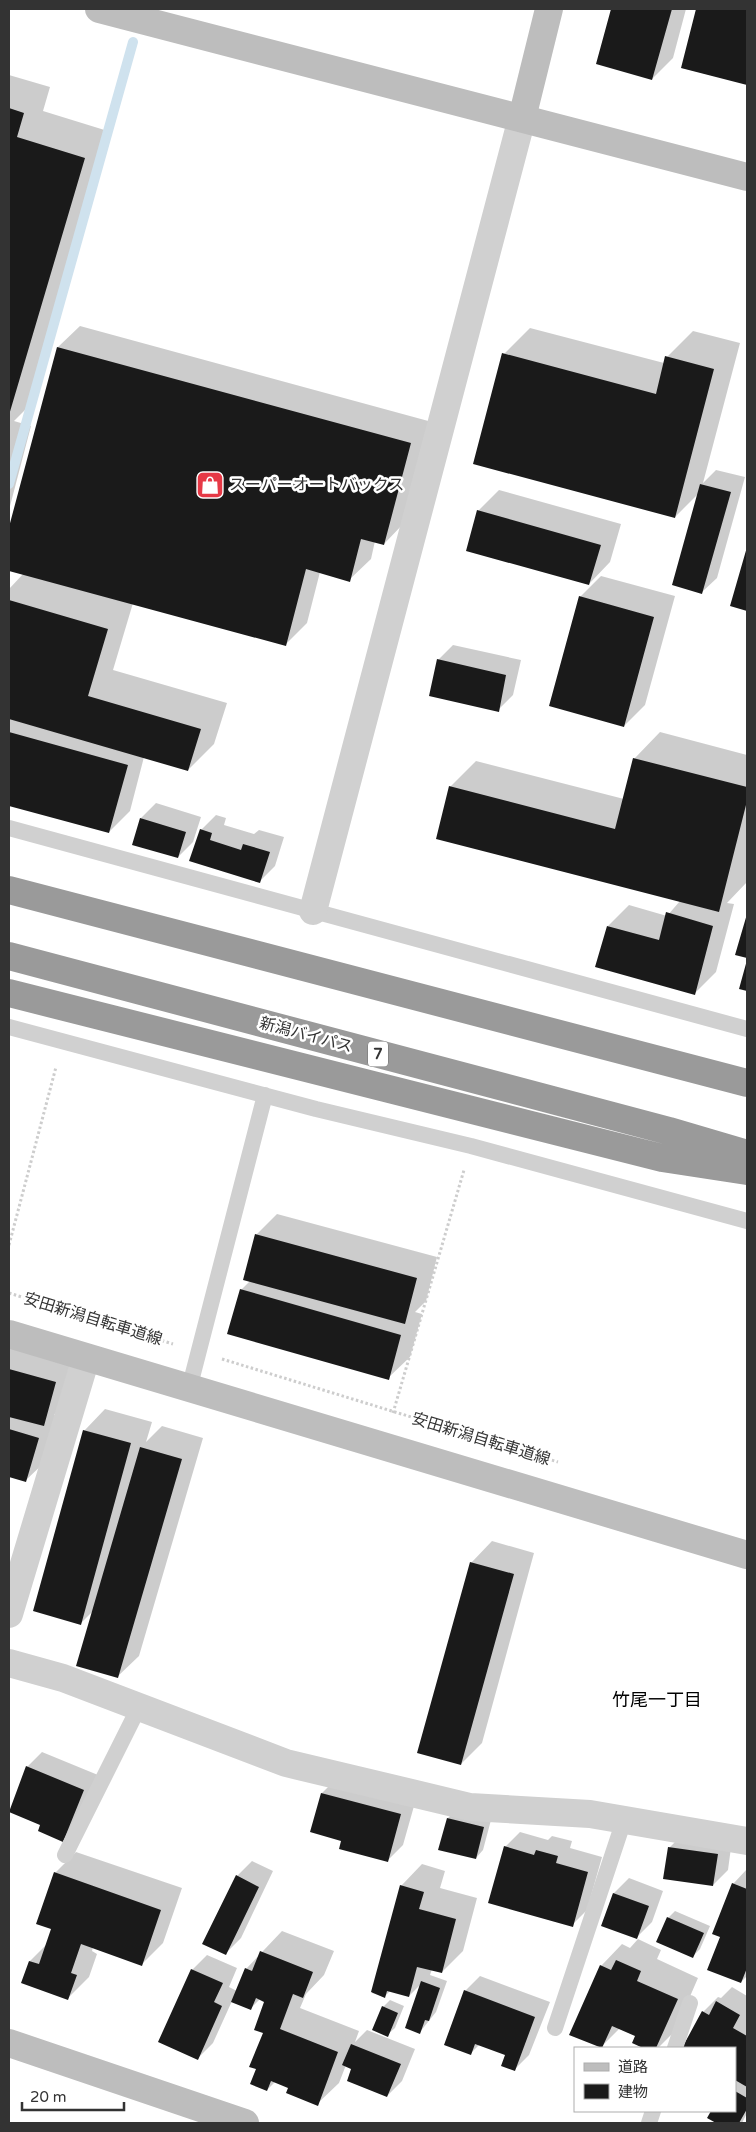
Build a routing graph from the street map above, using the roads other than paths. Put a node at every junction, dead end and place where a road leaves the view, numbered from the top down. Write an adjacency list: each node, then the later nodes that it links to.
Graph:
1 (99, 9): 3 (street)
2 (549, 9): 3 (street)
3 (522, 118): 4 (street); 8 (street)
4 (747, 177)
5 (9, 828): 8 (lane)
6 (9, 872): 9 (highway)
7 (9, 890): 9 (highway)
8 (313, 911): 13 (lane)
9 (157, 927): 14 (highway)
10 (9, 956): 16 (highway, 新潟バイパス / 7)
11 (9, 993): 17 (highway)
12 (9, 1027): 15 (lane)
13 (747, 1029)
14 (747, 1083)
15 (265, 1095): 18 (lane); 21 (lane)
16 (747, 1154)
17 (747, 1171)
18 (747, 1221)
19 (9, 1334): 20 (street)
20 (86, 1358): 21 (street); 23 (street)
21 (189, 1389): 22 (street)
22 (747, 1555)
23 (9, 1614)
24 (9, 1664): 25 (street)
25 (139, 1707): 26 (street); 28 (lane)
26 (624, 1820): 27 (street); 30 (lane)
27 (747, 1841)
28 (65, 1854)
29 (690, 2004): 32 (lane)
30 (555, 2028)
31 (9, 2043): 33 (street)
32 (674, 2047)
33 (245, 2123)

